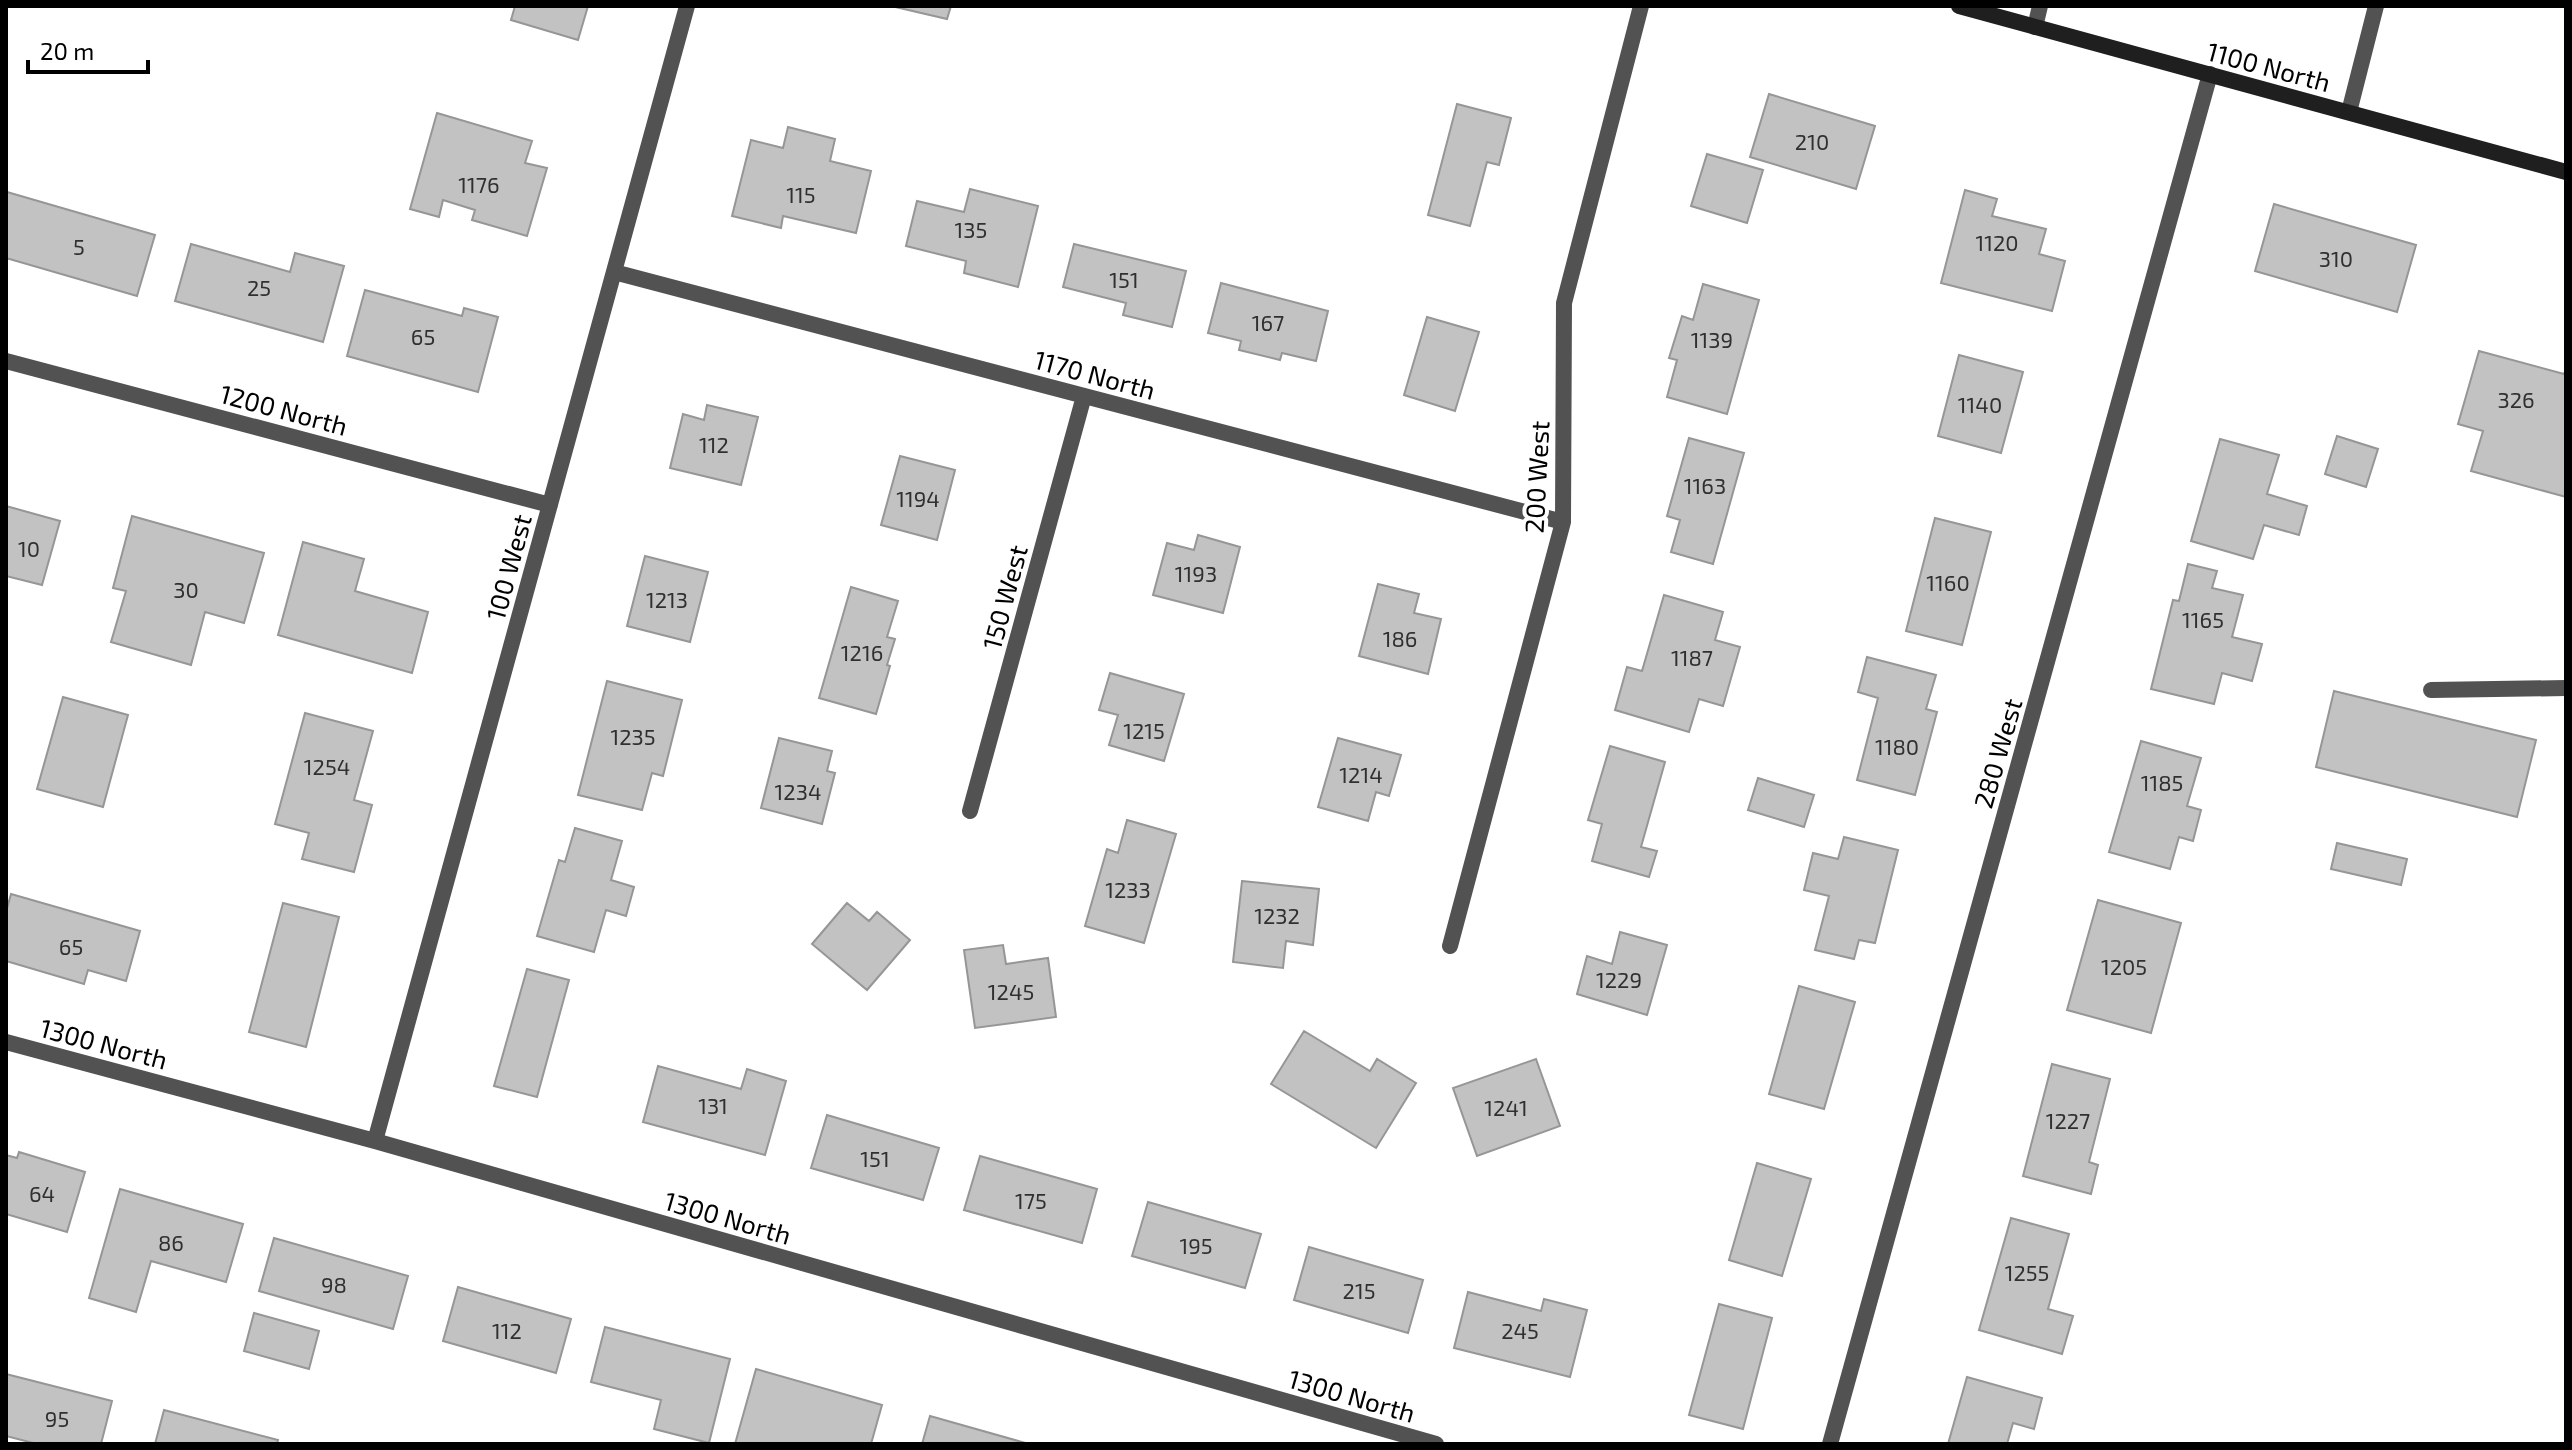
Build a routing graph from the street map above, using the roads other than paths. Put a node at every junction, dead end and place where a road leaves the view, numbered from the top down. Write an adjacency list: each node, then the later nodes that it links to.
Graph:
1 (687, 6): 10 (street, 100 West)
2 (1641, 6): 14 (street, 200 West)
3 (1959, 6): 6 (main road, 1100 North)
4 (2040, 6): 6 (street)
5 (2376, 6): 8 (street)
6 (2035, 27): 7 (main road, 1100 North)
7 (2210, 74): 8 (main road, 1100 North); 22 (street, 280 West)
8 (2349, 112): 9 (main road, 1100 North)
9 (2566, 172)
10 (614, 272): 12 (street, 1170 North); 13 (street, 100 West)
11 (6, 361): 13 (street, 1200 North)
12 (1084, 396): 14 (street, 1170 North); 17 (street, 150 West)
13 (550, 505): 20 (street, 100 West)
14 (1563, 522): 18 (street, 200 West)
15 (2566, 688): 16 (street)
16 (2431, 690)
17 (970, 811)
18 (1450, 946)
19 (6, 1042): 20 (street, 1300 North)
20 (375, 1141): 21 (street, 1300 North)
21 (1436, 1444)
22 (1830, 1444)

